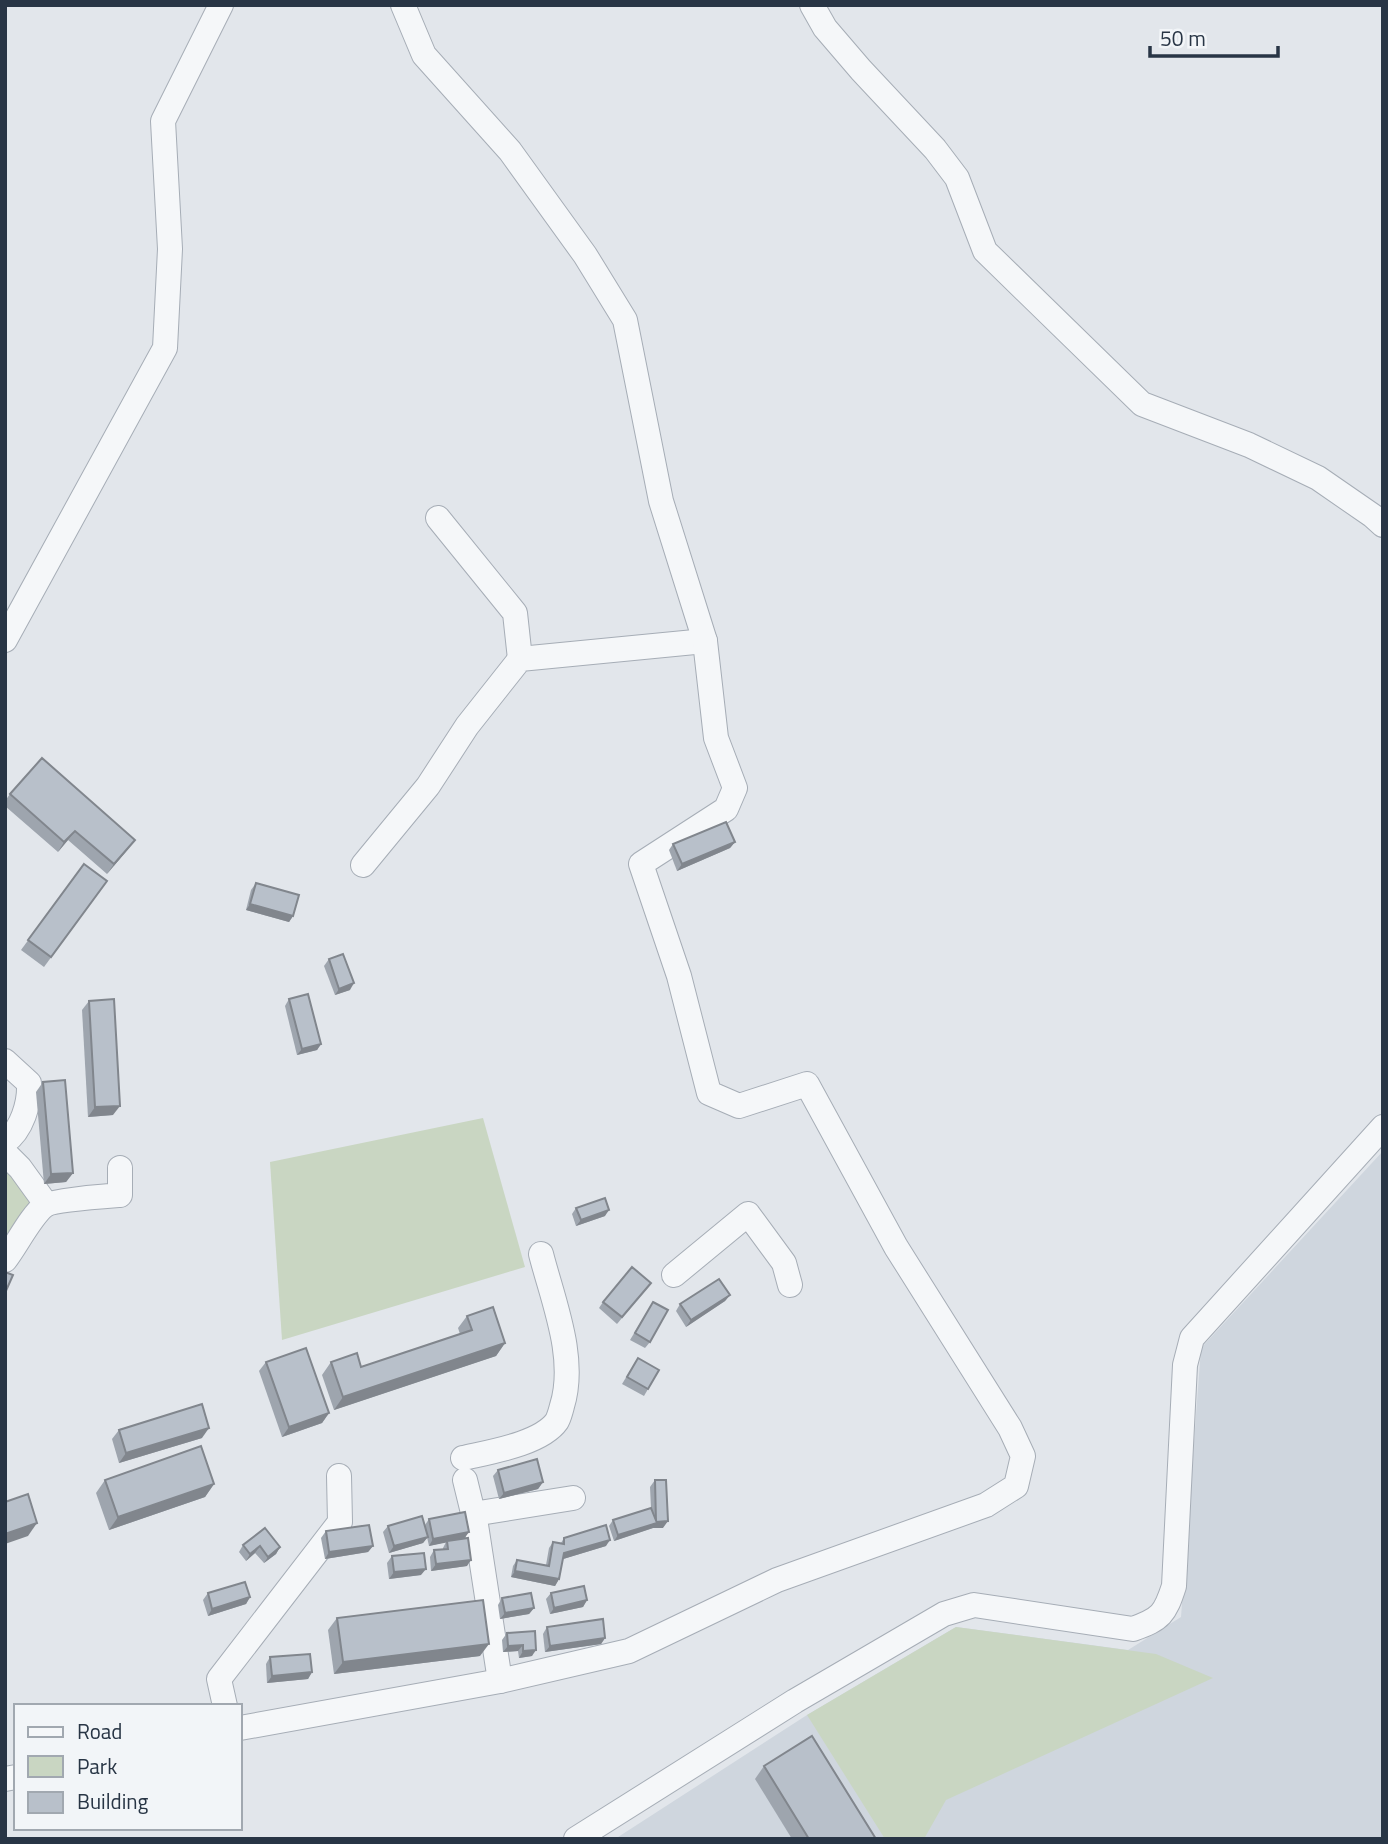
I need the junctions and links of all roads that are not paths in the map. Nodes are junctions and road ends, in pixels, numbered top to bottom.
1 (221, 5) edge
2 (403, 5) edge
3 (811, 5) edge
4 (438, 518) dead end
5 (1383, 525) edge
6 (6, 636) edge
7 (705, 641) junction
8 (520, 659) junction
9 (363, 865) dead end
10 (5, 1061) edge
11 (1383, 1127) edge
12 (5, 1142) edge
13 (5, 1153) edge
14 (120, 1168) dead end
15 (46, 1204) junction
16 (541, 1254) dead end
17 (5, 1260) edge
18 (674, 1275) dead end
19 (790, 1285) dead end
20 (338, 1476) dead end
21 (573, 1498) dead end
22 (473, 1514) junction
23 (500, 1681) junction
24 (225, 1704) edge
25 (242, 1728) edge
26 (576, 1839) edge

1 - 6 street
2 - 7 street
3 - 5 street
4 - 8 street
7 - 8 street
7 - 23 street
8 - 9 street
10 - 12 street
11 - 26 street
13 - 15 street
14 - 15 street
15 - 17 street
16 - 22 street
18 - 19 street
20 - 24 street
21 - 22 street
22 - 23 street
23 - 25 street

